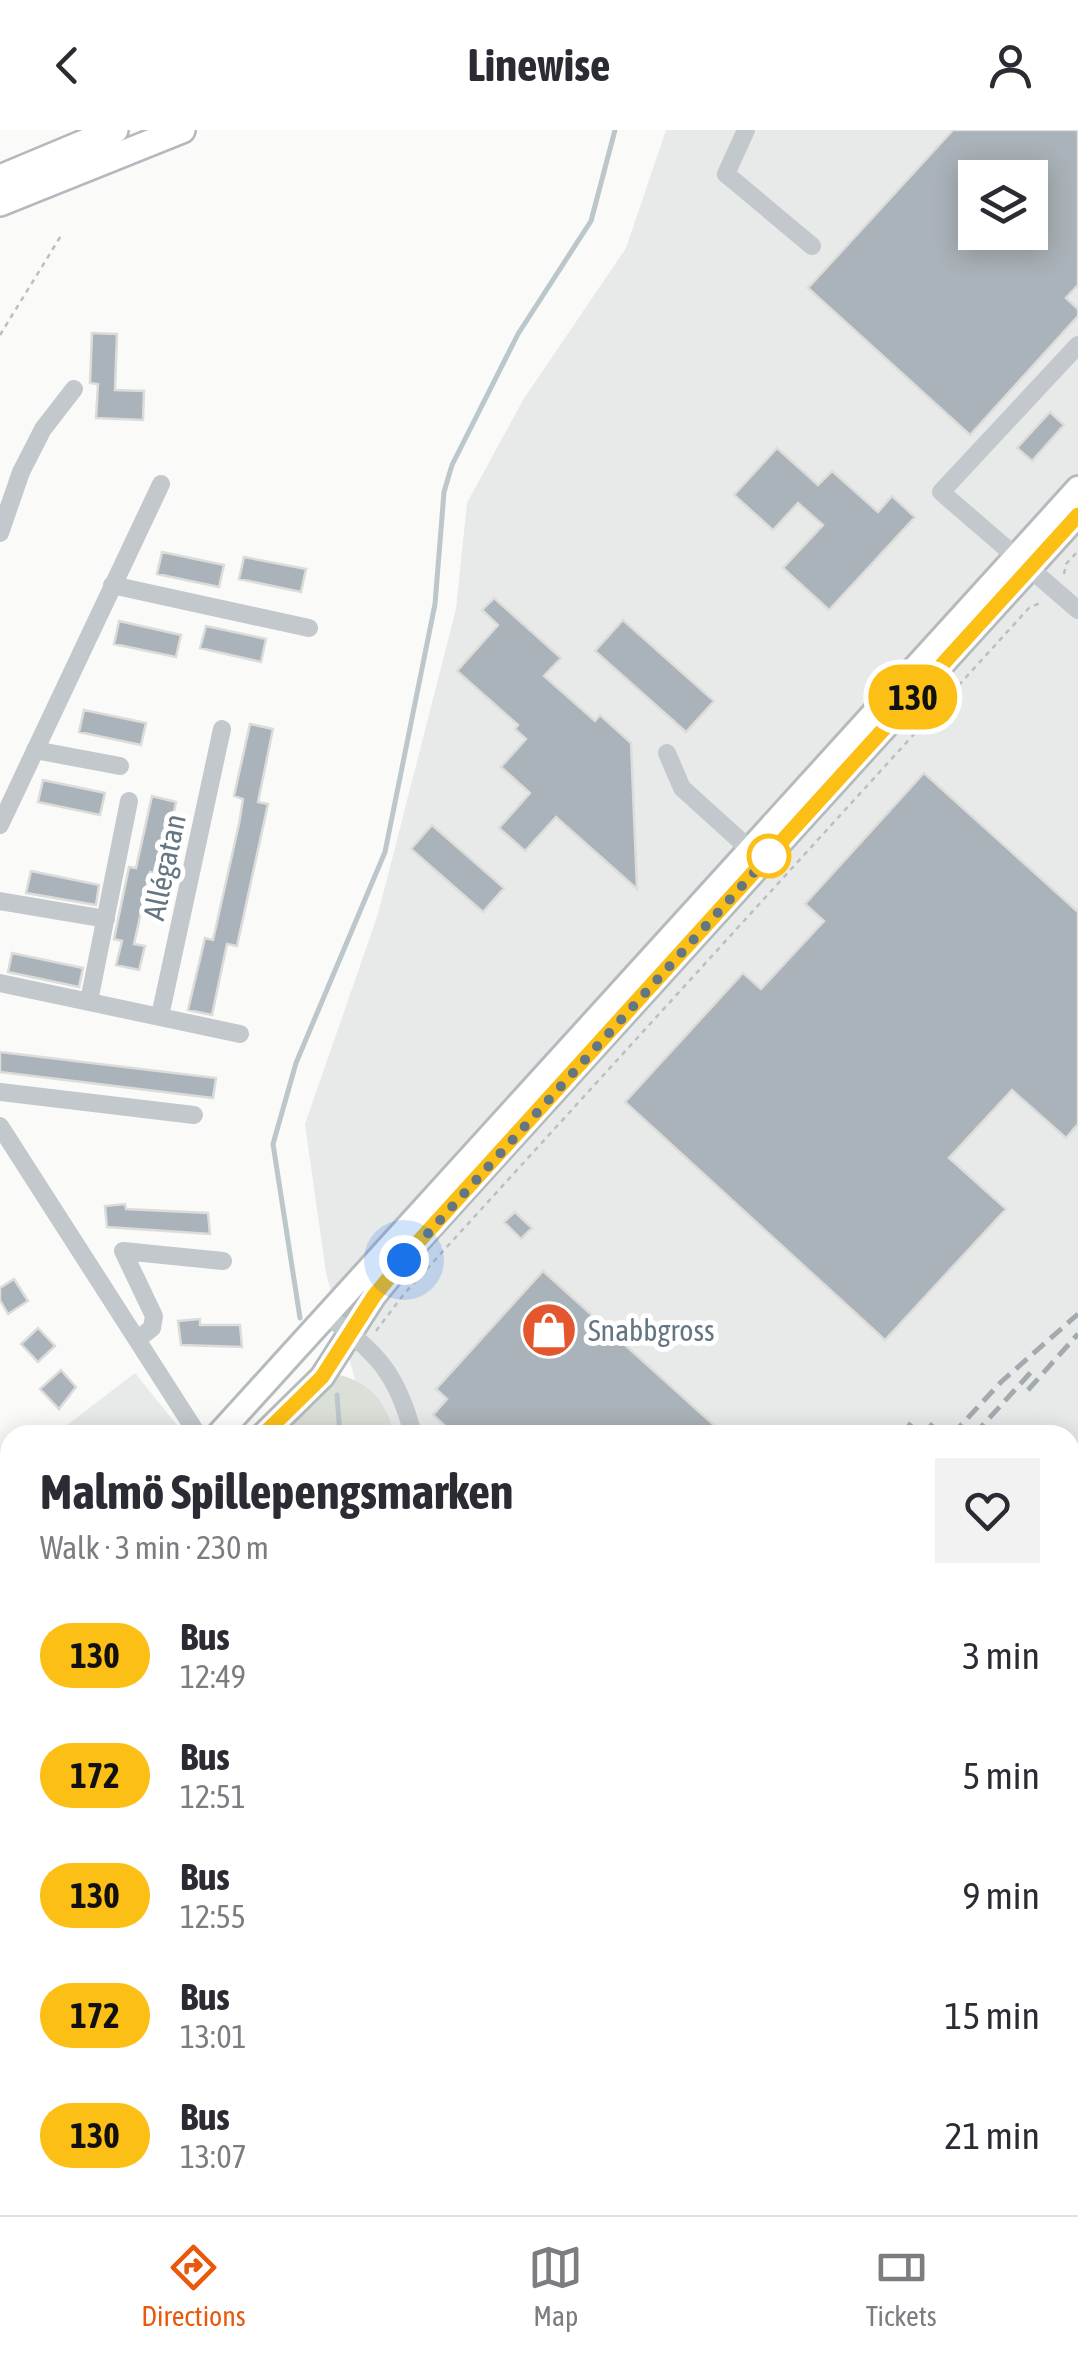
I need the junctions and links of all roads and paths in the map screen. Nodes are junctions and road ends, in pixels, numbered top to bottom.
1 (115, 130) edge
2 (182, 130) edge
3 (746, 130) edge
4 (0, 178) edge
5 (0, 203) edge
6 (62, 234) dead end
7 (812, 246) dead end
8 (0, 335) edge
9 (1078, 344) edge
10 (74, 389) dead end
11 (161, 484) dead end
12 (1078, 488) edge
13 (1078, 515) edge
14 (0, 533) edge
15 (1078, 551) edge
16 (1024, 560) junction
17 (112, 584) junction
18 (1054, 588) junction
19 (1078, 610) edge
20 (309, 628) dead end
21 (222, 729) dead end
22 (35, 750) junction
23 (667, 753) dead end
24 (120, 766) dead end
25 (129, 801) dead end
26 (0, 825) edge
27 (756, 854) junction
28 (0, 901) edge
29 (106, 919) junction
30 (0, 984) edge
31 (89, 1001) junction
32 (160, 1016) junction
33 (240, 1034) dead end
34 (0, 1092) edge
35 (194, 1115) dead end
36 (0, 1126) edge
37 (223, 1261) dead end
38 (326, 1315) junction
39 (358, 1339) junction
40 (138, 1340) junction
41 (192, 1425) edge
42 (227, 1425) edge
43 (273, 1425) edge
44 (410, 1425) edge

1 - 4 highway
2 - 5 highway
3 - 7 street
6 - 8 path
9 - 16 street
10 - 14 street
11 - 17 street
12 - 16 main road
13 - 16 main road
15 - 18 path
16 - 18 street
16 - 27 main road
17 - 20 street
17 - 22 street
18 - 19 street
18 - 39 path
21 - 32 street, Allégatan
22 - 24 street
22 - 26 street
23 - 27 street
25 - 29 street, Allégatan
27 - 38 main road
27 - 39 main road
28 - 29 street, Allégatan
29 - 31 street, Allégatan
30 - 31 street
31 - 32 street
32 - 33 street
34 - 35 street
36 - 40 street
37 - 40 street
38 - 39 street
38 - 42 main road
39 - 43 main road
39 - 44 street
40 - 41 street

